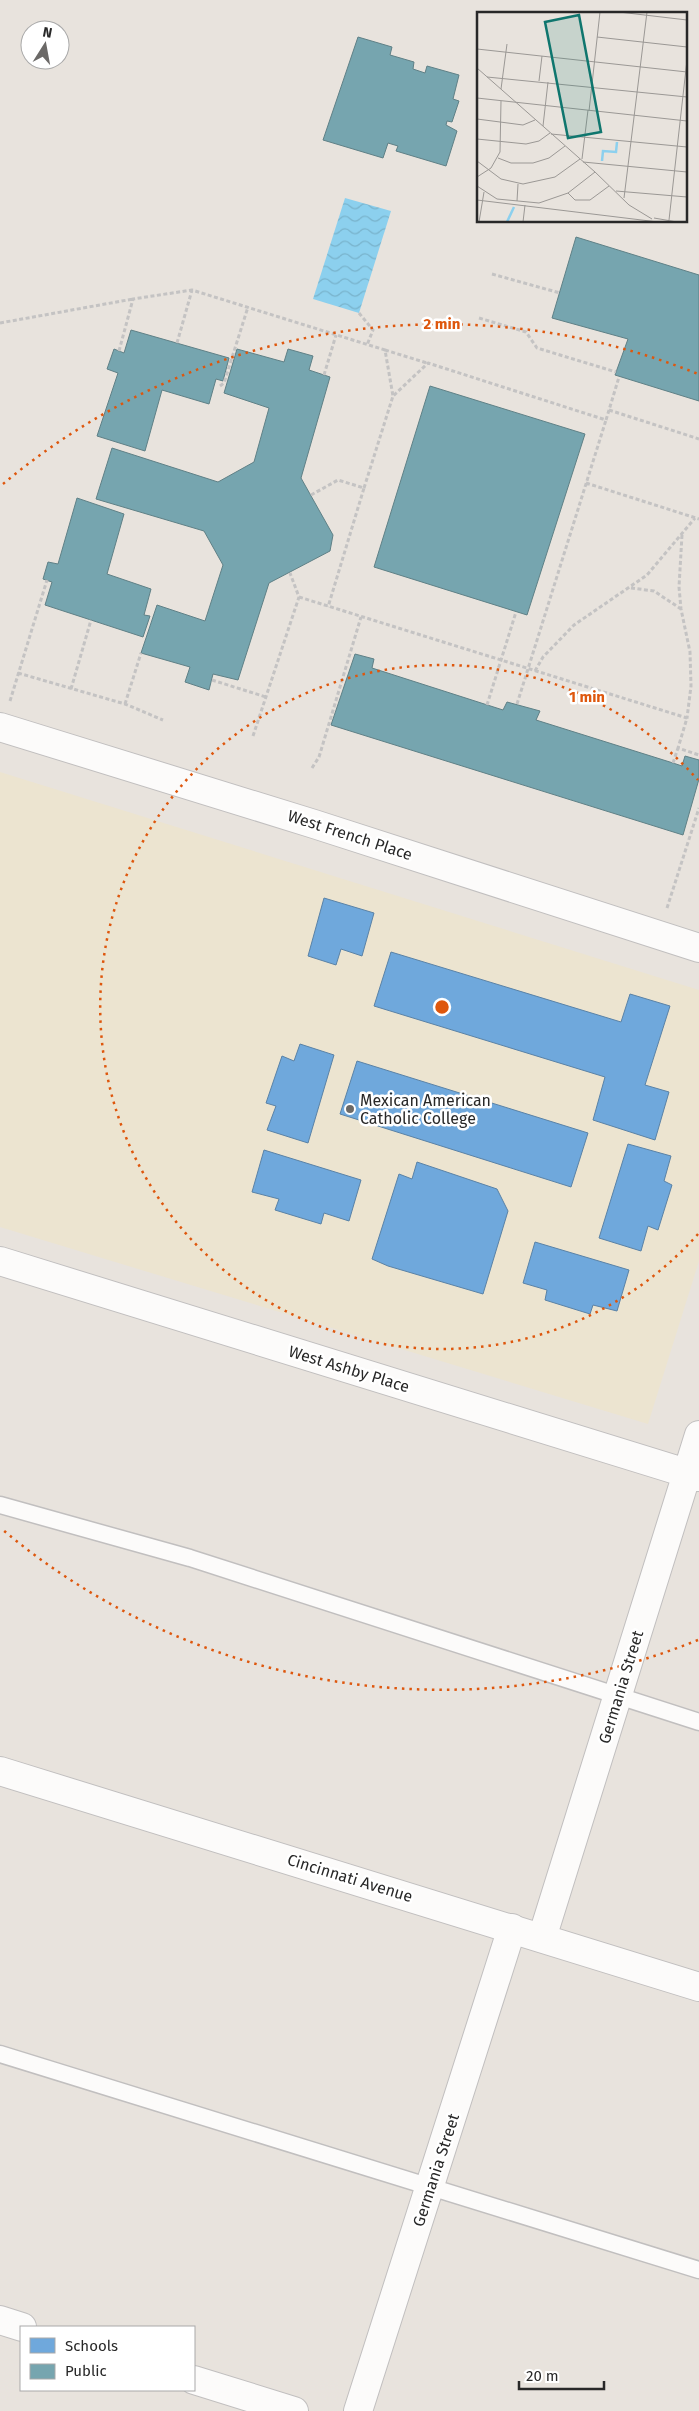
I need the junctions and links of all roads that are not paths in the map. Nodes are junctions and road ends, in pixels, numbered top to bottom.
1 (0, 727) edge
2 (699, 948) edge
3 (0, 1261) edge
4 (699, 1435) edge
5 (693, 1475) edge
6 (0, 1505) edge
7 (618, 1697) junction
8 (699, 1722) edge
9 (0, 1771) edge
10 (512, 1928) junction
11 (542, 1938) junction
12 (699, 1987) edge
13 (0, 2054) edge
14 (430, 2187) junction
15 (699, 2270) edge
16 (0, 2320) edge
17 (20, 2326) edge
18 (195, 2380) edge
19 (294, 2411) edge
20 (358, 2411) edge

1 - 2 street, West French Place
3 - 5 street, West Ashby Place
4 - 5 street, Germania Street
5 - 7 street, Germania Street
6 - 7 lane
7 - 8 lane
7 - 11 street, Germania Street
9 - 10 street, Cincinnati Avenue
10 - 11 street, Cincinnati Avenue
10 - 14 street, Germania Street
11 - 12 street, Cincinnati Avenue
13 - 14 lane
14 - 15 lane
14 - 20 street, Germania Street
16 - 17 street
18 - 19 street

